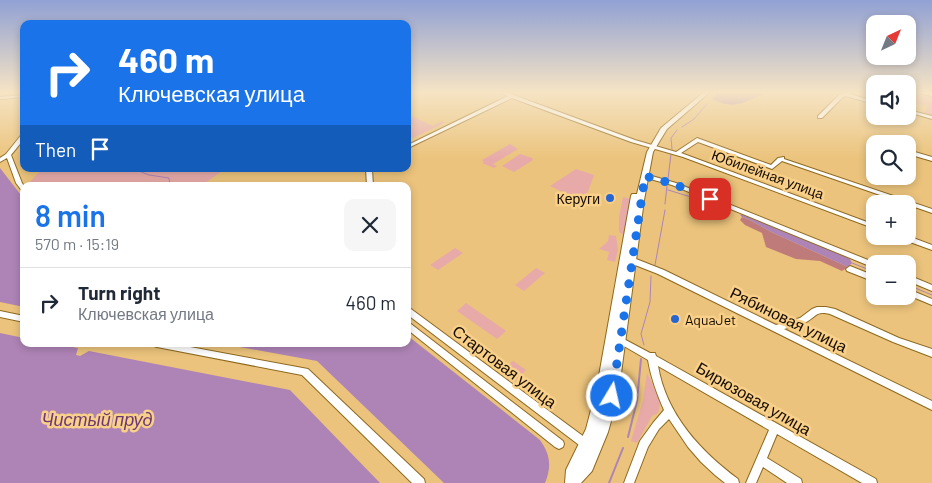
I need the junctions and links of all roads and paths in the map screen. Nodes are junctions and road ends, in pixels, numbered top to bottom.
1 (473, 115) edge
2 (562, 115) edge
3 (674, 115) edge
4 (680, 115) edge
5 (823, 115) edge
6 (820, 117) dead end
7 (20, 140) edge
8 (411, 145) edge
9 (648, 146) junction
10 (677, 154) junction
11 (916, 154) edge
12 (8, 155) junction
13 (932, 159) edge
14 (0, 160) edge
15 (645, 176) junction
16 (20, 184) edge
17 (932, 211) edge
18 (866, 224) edge
19 (916, 242) edge
20 (932, 248) edge
21 (633, 261) junction
22 (866, 261) edge
23 (850, 269) dead end
24 (866, 275) edge
25 (916, 281) edge
26 (932, 288) edge
27 (916, 295) edge
28 (932, 302) edge
29 (411, 313) edge
30 (0, 314) edge
31 (20, 318) edge
32 (411, 328) edge
33 (775, 329) junction
34 (620, 340) junction
35 (173, 347) edge
36 (932, 353) edge
37 (652, 356) junction
38 (932, 406) edge
39 (670, 411) junction
40 (774, 429) junction
41 (559, 444) dead end
42 (590, 447) junction
43 (762, 460) junction
44 (420, 483) edge
45 (572, 483) edge
46 (629, 483) edge
47 (734, 483) edge
48 (751, 483) edge
49 (797, 483) edge
50 (872, 483) edge

1 - 8 street
2 - 9 street, Юбилейная улица
3 - 9 main road
4 - 9 main road
5 - 6 street
7 - 12 street
9 - 10 street, Юбилейная улица
9 - 15 main road
9 - 42 main road
10 - 17 street
10 - 18 street, Юбилейная улица
11 - 13 street
12 - 14 street
12 - 16 street
15 - 21 main road
15 - 22 street
19 - 20 street
21 - 33 street, Рябиновая улица
21 - 34 main road
23 - 24 street
25 - 26 street
27 - 28 street
29 - 42 street, Стартовая улица
30 - 31 street
32 - 41 street
33 - 36 street
33 - 38 street, Рябиновая улица
34 - 37 street, Бирюзовая улица
34 - 42 main road
35 - 44 street
37 - 39 street
37 - 40 street, Бирюзовая улица
39 - 46 street
39 - 47 street
40 - 43 street
40 - 50 street, Бирюзовая улица
42 - 45 main road
43 - 48 street
43 - 49 street

